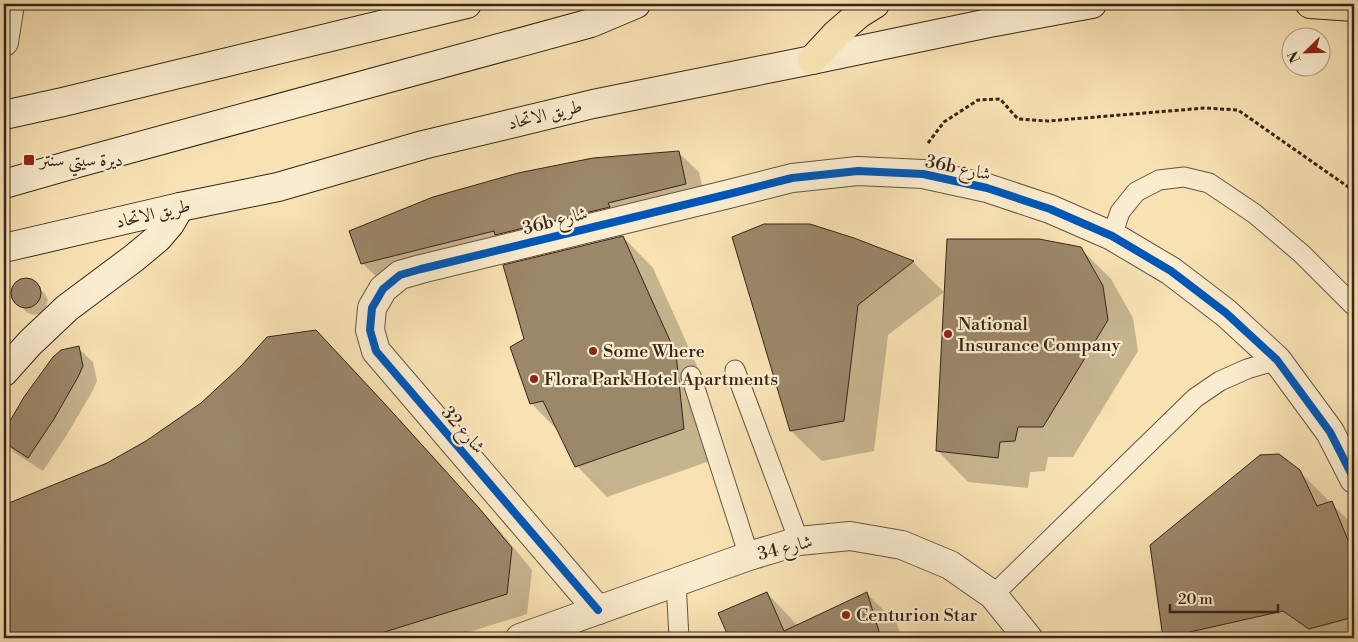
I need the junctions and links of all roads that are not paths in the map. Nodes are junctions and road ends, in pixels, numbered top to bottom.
1 (10, 4) edge
2 (467, 4) edge
3 (636, 4) edge
4 (875, 4) edge
5 (1092, 4) edge
6 (1310, 4) edge
7 (1354, 7) edge
8 (4, 42) edge
9 (812, 60) junction
10 (4, 116) edge
11 (4, 184) edge
12 (180, 207) junction
13 (1112, 236) junction
14 (4, 248) edge
15 (420, 269) joint
16 (1354, 306) edge
17 (1277, 360) junction
18 (735, 370) dead end
19 (4, 372) edge
20 (691, 376) dead end
21 (1354, 479) edge
22 (799, 540) junction
23 (749, 556) junction
24 (676, 582) junction
25 (993, 595) junction
26 (598, 610) junction
27 (520, 638) edge
28 (679, 638) edge
29 (1028, 638) edge

1 - 8 main road
2 - 10 main road
3 - 11 main road
4 - 9 main road
5 - 9 main road, طريق الاتحاد
6 - 7 main road
9 - 12 main road, طريق الاتحاد
12 - 14 main road, طريق الاتحاد
12 - 19 main road
13 - 15 main road, 36b شارع
13 - 16 lane
13 - 17 main road, 36b شارع
15 - 26 main road, شارع 32
17 - 21 main road, 36b شارع
17 - 25 lane
18 - 22 lane
20 - 23 lane
22 - 23 main road, شارع 34
22 - 25 main road, شارع 34
23 - 24 main road, شارع 34
24 - 26 main road, شارع 34
24 - 28 lane
25 - 29 main road, شارع 34
26 - 27 main road, شارع 34

